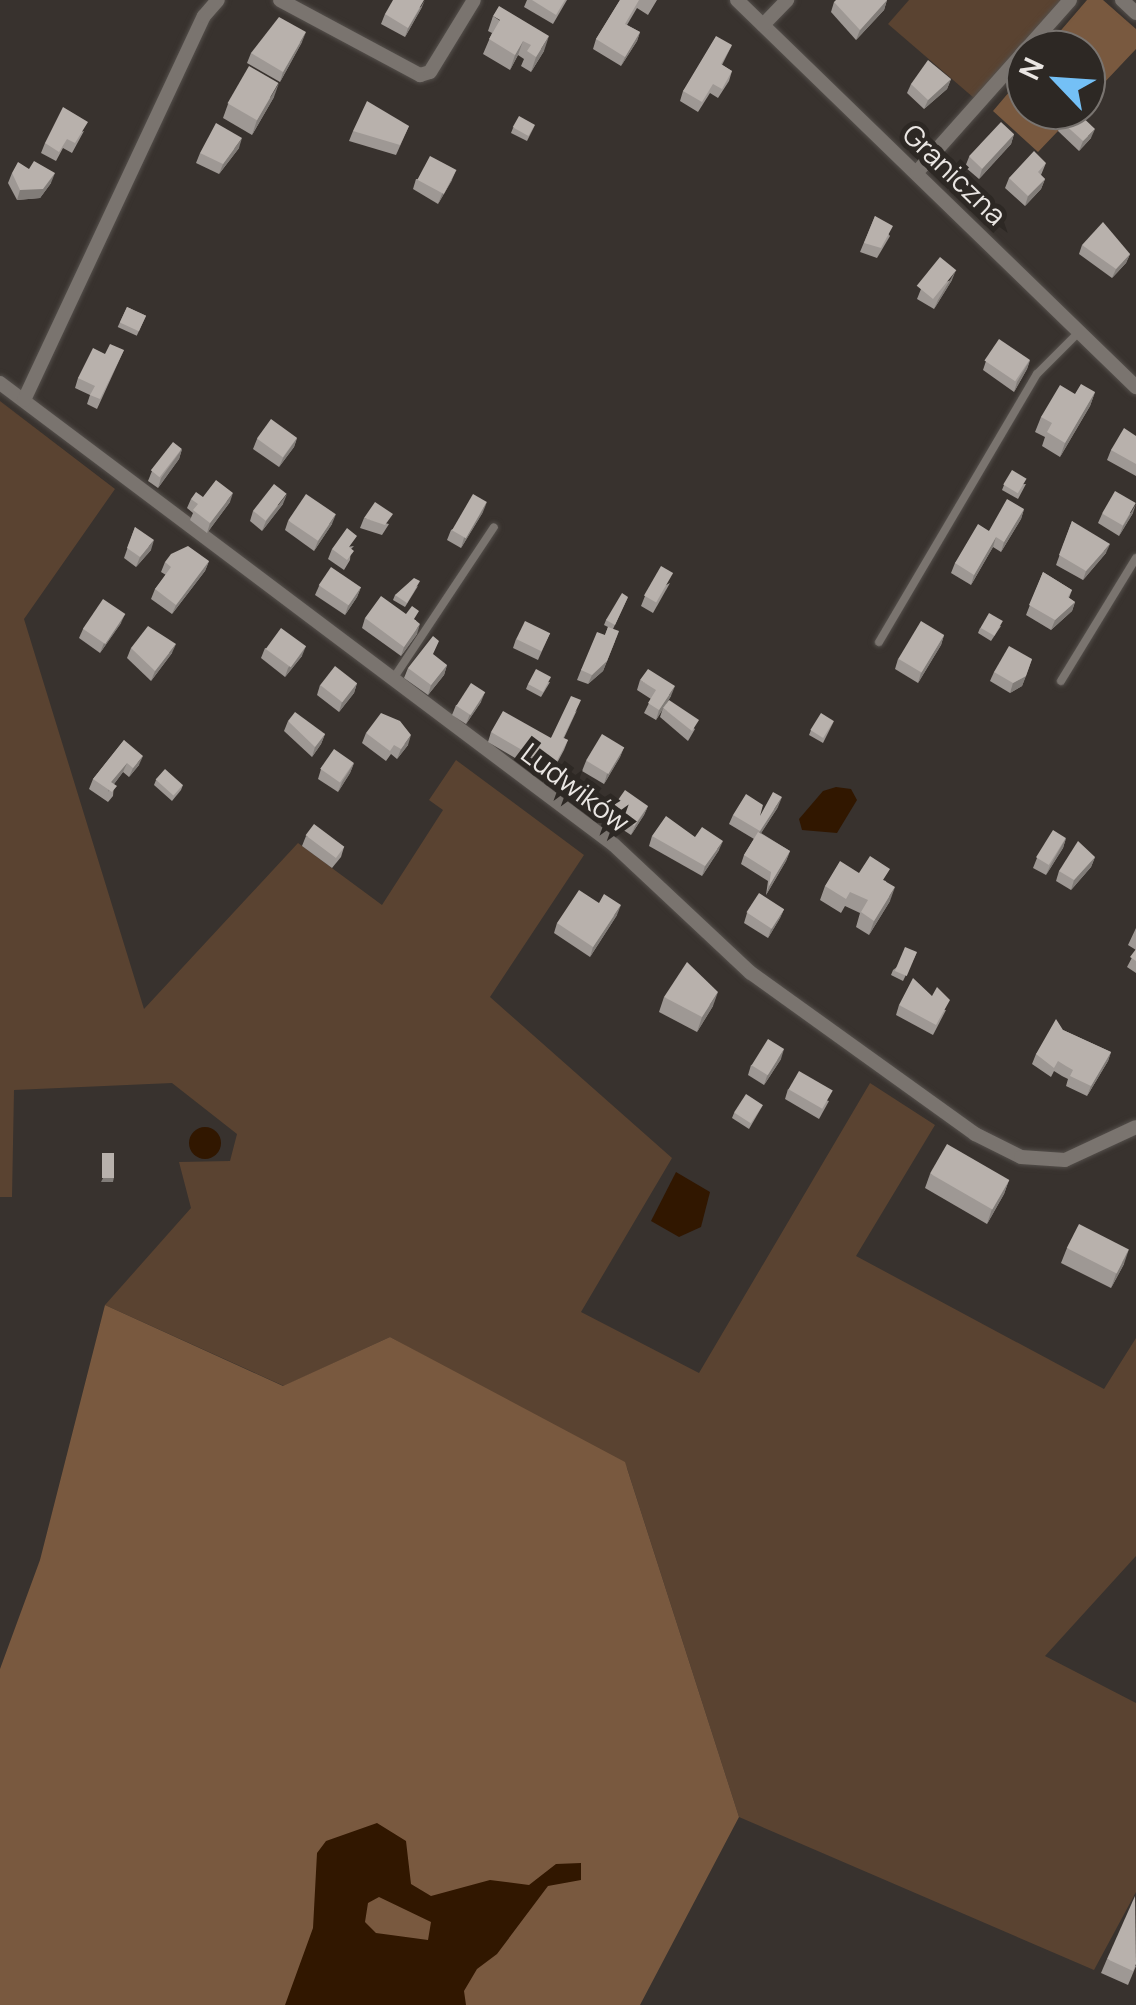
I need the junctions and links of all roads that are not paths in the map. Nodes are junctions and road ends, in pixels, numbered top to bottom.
1 (218, 0) edge
2 (280, 0) edge
3 (474, 0) edge
4 (737, 0) edge
5 (787, 0) edge
6 (1070, 0) edge
7 (1122, 0) edge
8 (1136, 14) edge
9 (763, 25) junction
10 (917, 172) junction
11 (1080, 332) junction
12 (0, 383) edge
13 (1136, 387) edge
14 (24, 400) junction
15 (494, 527) dead end
16 (1136, 558) edge
17 (879, 642) dead end
18 (393, 679) junction
19 (1061, 681) dead end
20 (1136, 1127) edge

1 - 14 street
2 - 3 street
4 - 9 street, Graniczna
5 - 9 street
6 - 10 street
7 - 8 street
9 - 10 street, Graniczna
10 - 11 street, Graniczna
11 - 13 street, Graniczna
11 - 17 lane
12 - 14 street, Ludwików
14 - 18 street, Ludwików
15 - 18 lane
16 - 19 lane
18 - 20 street, Ludwików

